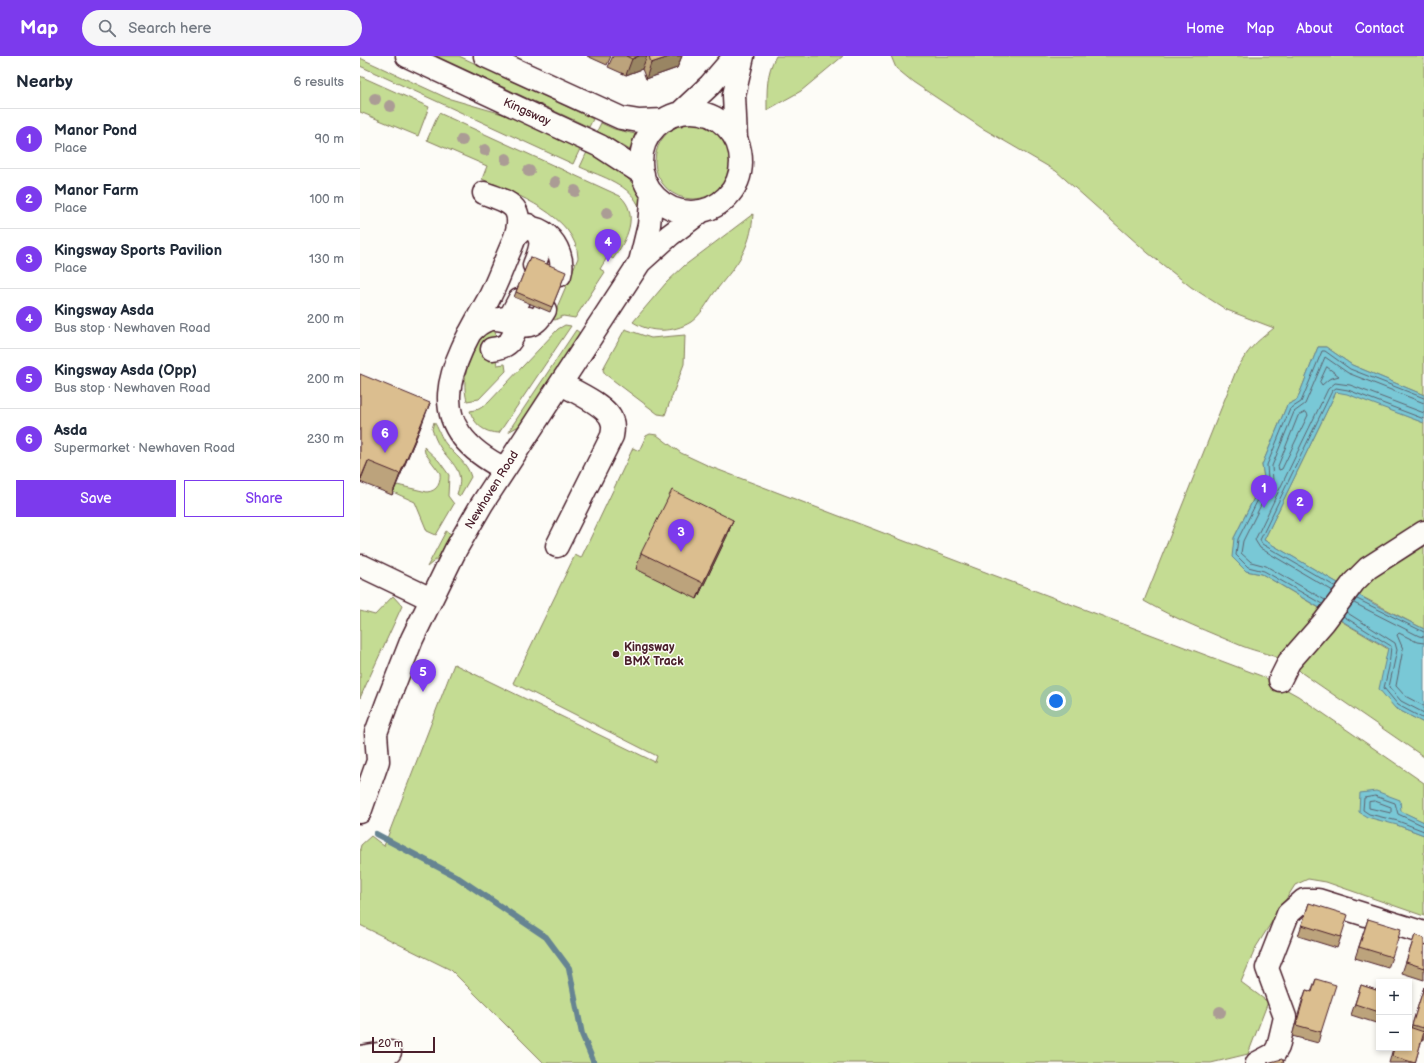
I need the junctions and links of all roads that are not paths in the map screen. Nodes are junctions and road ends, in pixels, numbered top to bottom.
1 (407, 56) edge
2 (484, 56) edge
3 (735, 56) edge
4 (743, 56) edge
5 (672, 117) junction
6 (736, 139) junction
7 (647, 184) junction
8 (484, 193) dead end
9 (702, 211) junction
10 (532, 235) junction
11 (640, 262) junction
12 (547, 270) edge
13 (533, 305) edge
14 (507, 322) junction
15 (469, 334) junction
16 (492, 349) dead end
17 (561, 384) junction
18 (505, 469) junction
19 (1424, 532) edge
20 (557, 546) dead end
21 (362, 566) dead end
22 (431, 599) junction
23 (1280, 680) dead end
24 (376, 733) junction
25 (360, 750) edge
26 (360, 812) edge
27 (1424, 933) edge
28 (390, 1052) dead end
29 (360, 1057) edge
30 (1257, 1063) edge

1 - 7 street, Kingsway
2 - 5 street
3 - 5 street
4 - 6 street
5 - 6 street
5 - 7 street
6 - 9 street
7 - 9 street
7 - 11 street, Newhaven Road
8 - 10 street
9 - 11 street, Newhaven Road
10 - 12 street
10 - 15 street
11 - 17 street, Newhaven Road
13 - 14 street
14 - 15 street
14 - 16 street
15 - 18 street
17 - 18 street, Newhaven Road
17 - 20 street
18 - 22 street, Newhaven Road
19 - 23 street
21 - 22 street
22 - 24 street, Newhaven Road
24 - 25 street, Newhaven Road
24 - 26 street, Newhaven Road
27 - 30 street
28 - 29 street

